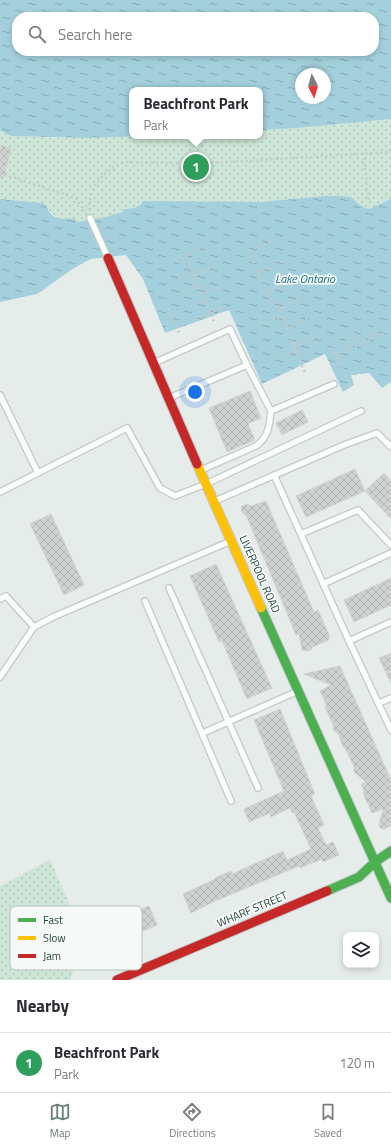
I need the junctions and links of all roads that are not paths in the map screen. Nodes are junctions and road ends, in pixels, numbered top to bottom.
1 (90, 218) road end
2 (108, 258) joint
3 (154, 363) junction
4 (246, 365) junction
5 (334, 384) dead end
6 (0, 395) edge
7 (169, 398) junction
8 (271, 411) junction
9 (361, 411) dead end
10 (391, 447) edge
11 (200, 470) junction
12 (38, 473) junction
13 (274, 475) junction
14 (206, 484) junction
15 (0, 492) edge
16 (214, 501) junction
17 (301, 534) junction
18 (232, 540) junction
19 (391, 545) edge
20 (391, 553) edge
21 (323, 584) junction
22 (169, 588) dead end
23 (0, 599) edge
24 (145, 601) dead end
25 (391, 622) edge
26 (34, 627) junction
27 (349, 641) junction
28 (0, 678) edge
29 (298, 691) junction
30 (391, 698) edge
31 (379, 703) junction
32 (229, 722) junction
33 (391, 730) edge
34 (203, 733) junction
35 (258, 788) dead end
36 (231, 801) dead end
37 (391, 851) edge
38 (375, 862) junction
39 (391, 898) edge
40 (142, 969) edge
41 (140, 970) edge
42 (117, 980) edge

1 - 2 lane
2 - 3 street, LIVERPOOL ROAD
3 - 4 lane
3 - 7 street, LIVERPOOL ROAD
4 - 7 lane
4 - 8 lane
5 - 8 lane
6 - 12 lane
7 - 11 street, LIVERPOOL ROAD
8 - 11 lane
9 - 14 lane
10 - 13 lane
11 - 14 street, LIVERPOOL ROAD
12 - 14 lane
12 - 15 lane
13 - 16 lane
13 - 17 lane
14 - 16 street, LIVERPOOL ROAD
16 - 18 street, LIVERPOOL ROAD
17 - 19 lane
17 - 21 lane
18 - 26 lane
18 - 29 street, LIVERPOOL ROAD
20 - 21 lane
21 - 27 lane
22 - 32 lane
23 - 26 lane
24 - 34 lane
25 - 27 lane
26 - 28 lane
27 - 31 lane
29 - 32 lane
29 - 38 street, LIVERPOOL ROAD
30 - 31 lane
31 - 33 lane
32 - 34 lane
32 - 35 lane
34 - 36 lane
37 - 38 street, WHARF STREET
38 - 39 street, LIVERPOOL ROAD
38 - 40 street, WHARF STREET
41 - 42 street, WHARF STREET

